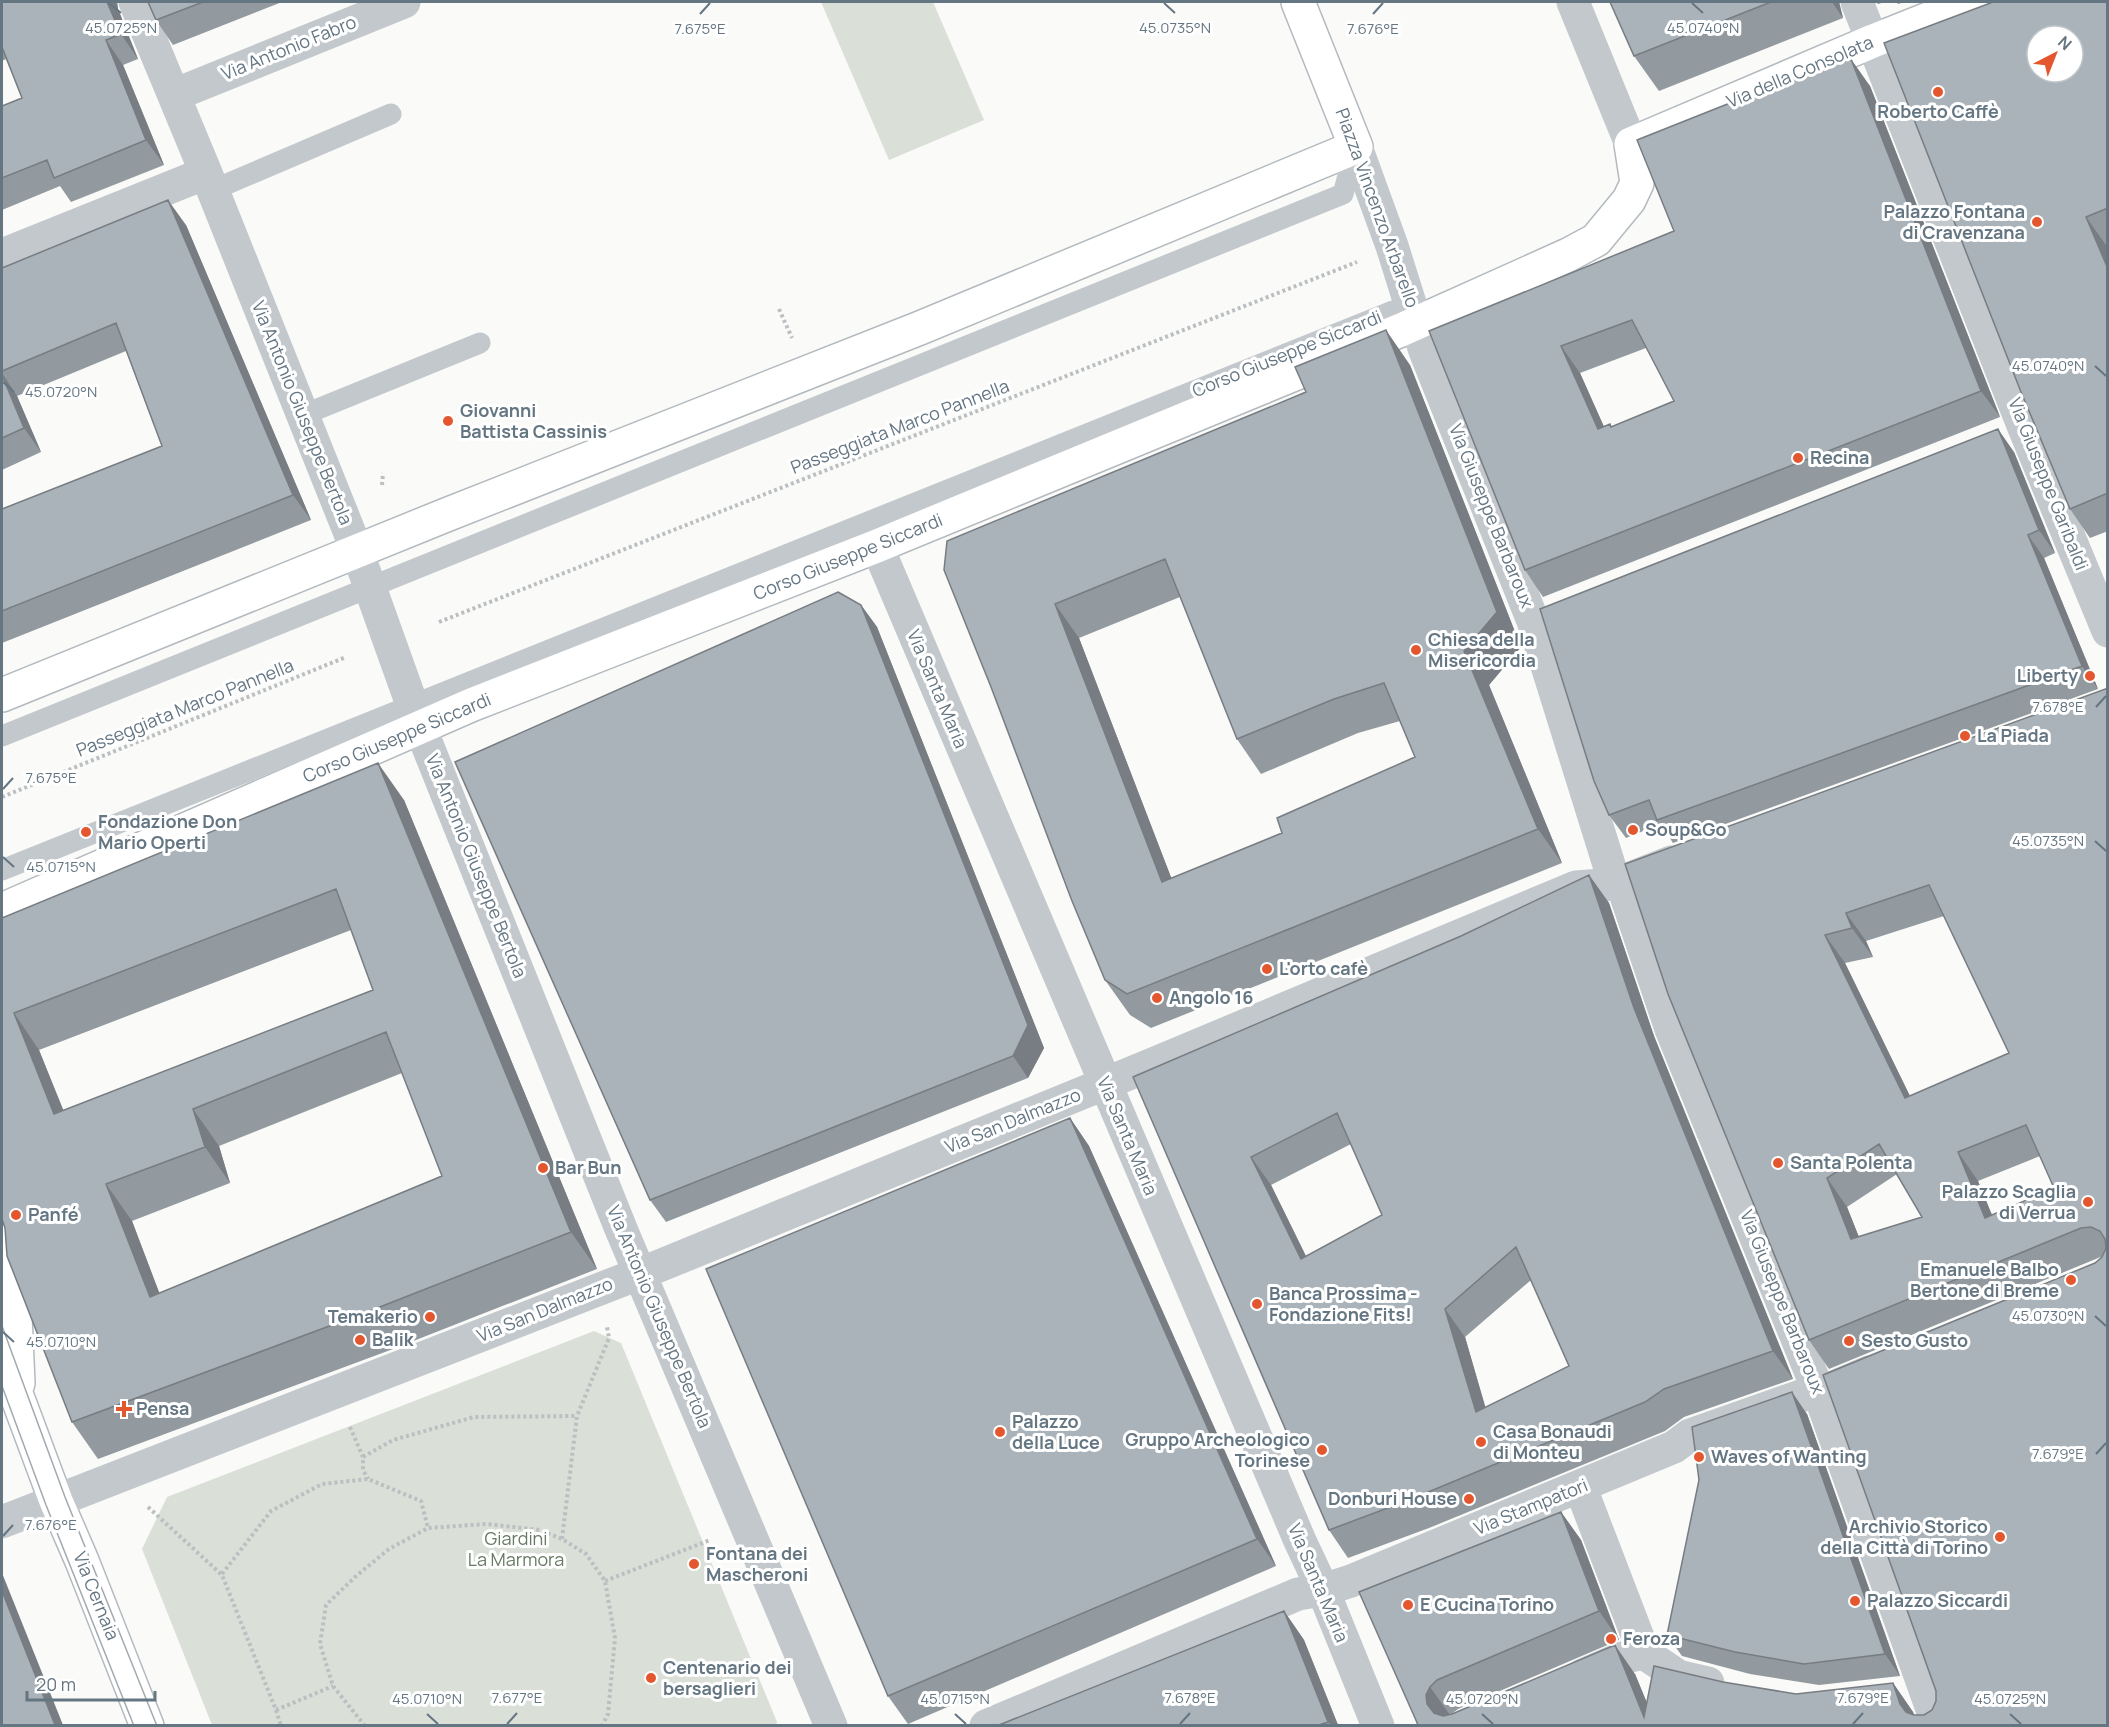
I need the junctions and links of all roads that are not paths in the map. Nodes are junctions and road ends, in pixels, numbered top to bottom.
1 (135, 2) edge
2 (404, 2) edge
3 (1298, 2) edge
4 (1573, 2) edge
5 (1857, 2) edge
6 (1971, 2) edge
7 (1873, 40) junction
8 (174, 95) junction
9 (391, 114) dead end
10 (1631, 144) junction
11 (1356, 147) junction
12 (210, 182) junction
13 (2, 255) edge
14 (1417, 322) junction
15 (480, 343) dead end
16 (303, 416) junction
17 (2025, 428) junction
18 (1992, 441) edge
19 (877, 546) junction
20 (357, 551) junction
21 (370, 587) junction
22 (1563, 609) edge
23 (1533, 621) junction
24 (2108, 631) edge
25 (2, 695) edge
26 (416, 716) junction
27 (2, 736) edge
28 (1694, 854) edge
29 (2, 870) edge
30 (1618, 882) junction
31 (2, 910) edge
32 (1105, 1084) junction
33 (2, 1242) edge
34 (639, 1272) junction
35 (2, 1356) edge
36 (1893, 1362) edge
37 (1818, 1390) junction
38 (18, 1400) junction
39 (1580, 1486) junction
40 (56, 1501) junction
41 (2, 1522) edge
42 (1323, 1590) junction
43 (1644, 1653) junction
44 (1559, 1685) edge
45 (1735, 1689) edge
46 (147, 1725) edge
47 (831, 1725) edge
48 (986, 1725) edge
49 (1378, 1725) edge
50 (1938, 1725) edge

1 - 8 street, Via Antonio Giuseppe Bertola
2 - 8 street, Via Antonio Fabro
3 - 11 street, Piazza Vincenzo Arbarello
4 - 10 street, Piazza Vincenzo Arbarello
5 - 7 street, Via Giuseppe Garibaldi
6 - 7 street, Via della Consolata
7 - 10 street, Via della Consolata
7 - 17 street, Via Giuseppe Garibaldi
8 - 12 street, Via Antonio Giuseppe Bertola
9 - 12 lane
10 - 14 street, Piazza Vincenzo Arbarello
11 - 14 street, Piazza Vincenzo Arbarello
11 - 20 street
11 - 21 lane
12 - 13 street
12 - 16 street, Via Antonio Giuseppe Bertola
14 - 19 street, Corso Giuseppe Siccardi
14 - 23 street, Via Giuseppe Barbaroux
14 - 26 lane, Corso Giuseppe Siccardi
15 - 16 lane
16 - 20 street, Via Antonio Giuseppe Bertola
17 - 18 street
17 - 24 street, Via Giuseppe Garibaldi
19 - 26 street, Corso Giuseppe Siccardi
19 - 32 street, Via Santa Maria
20 - 21 street, Via Antonio Giuseppe Bertola
20 - 25 street
21 - 26 street, Via Antonio Giuseppe Bertola
21 - 27 lane
22 - 23 street
23 - 30 street, Via Giuseppe Barbaroux
26 - 29 lane, Corso Giuseppe Siccardi
26 - 31 street, Corso Giuseppe Siccardi
26 - 34 street, Via Antonio Giuseppe Bertola
28 - 30 street, Via San Dalmazzo
30 - 32 street, Via San Dalmazzo
30 - 37 street, Via Giuseppe Barbaroux
32 - 34 street, Via San Dalmazzo
32 - 42 street, Via Santa Maria
33 - 38 street, Via Cernaia
34 - 40 street, Via San Dalmazzo
34 - 47 street, Via Antonio Giuseppe Bertola
35 - 38 street, Via Cernaia
36 - 37 street, Via Stampatori
37 - 39 street, Via Stampatori
37 - 50 street, Via Giuseppe Barbaroux
38 - 40 street, Via Cernaia
39 - 42 street, Via Stampatori
39 - 43 street
40 - 41 street, Via San Dalmazzo
40 - 46 street, Via Cernaia
42 - 48 street, Via Stampatori
42 - 49 street, Via Santa Maria
43 - 44 street
43 - 45 street

